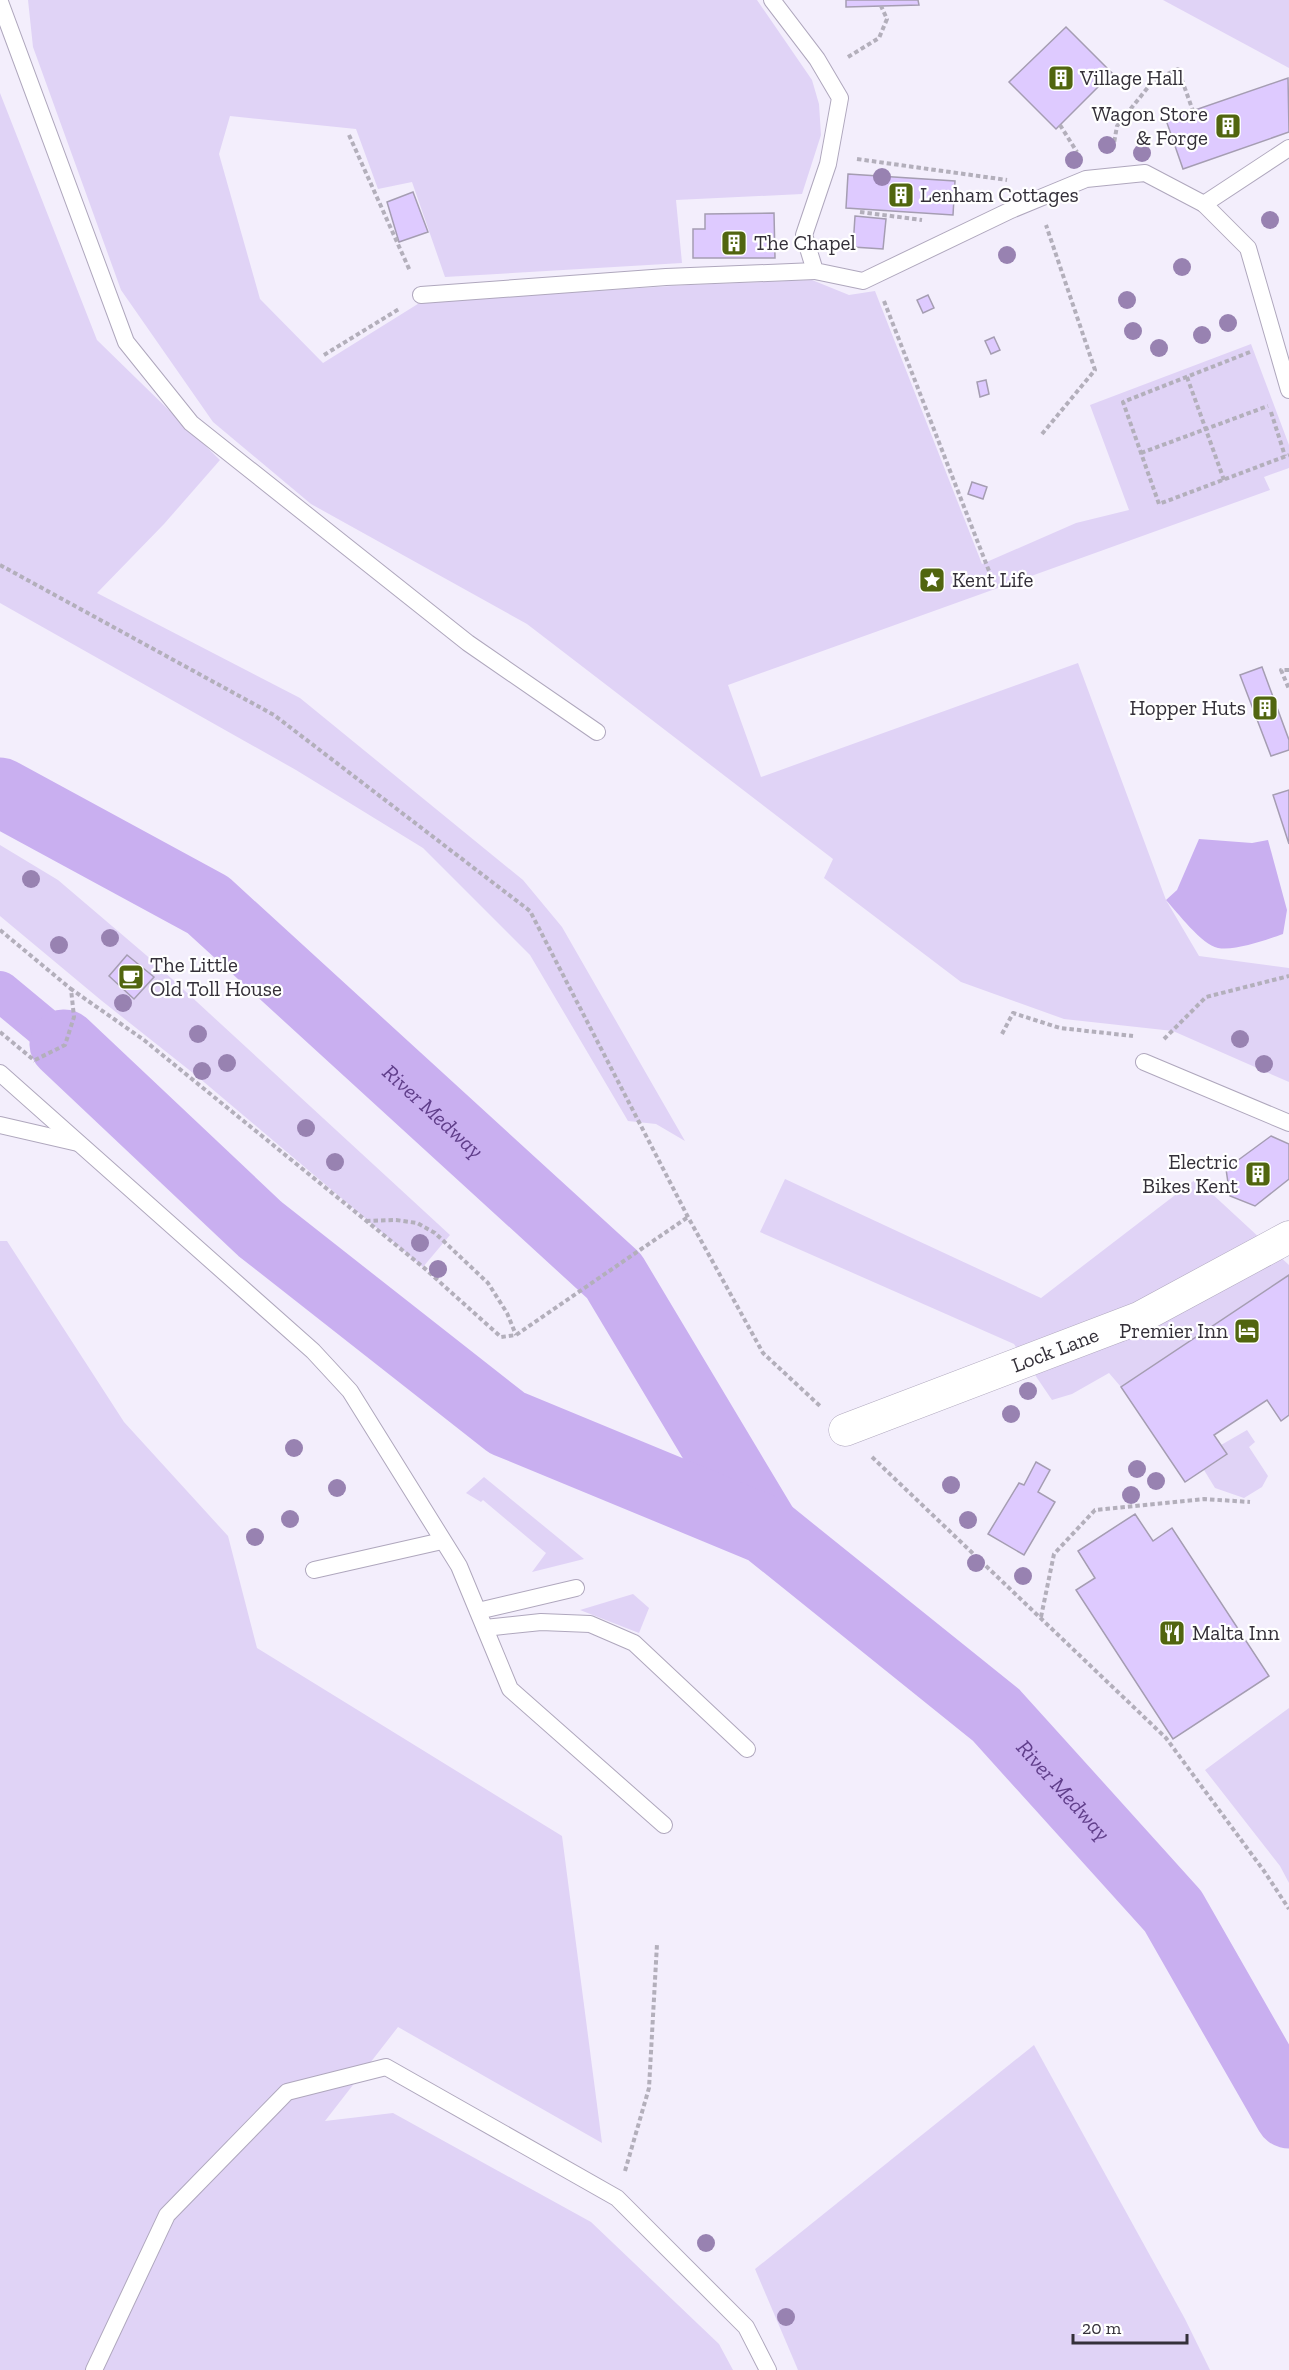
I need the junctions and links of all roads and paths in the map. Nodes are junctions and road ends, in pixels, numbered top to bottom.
1 (772, 0) edge
2 (0, 2) edge
3 (881, 6) dead end
4 (825, 72) junction
5 (1193, 111) dead end
6 (349, 135) dead end
7 (1289, 148) edge
8 (830, 155) junction
9 (1107, 176) junction
10 (1044, 196) junction
11 (1204, 204) junction
12 (860, 212) dead end
13 (951, 238) junction
14 (815, 270) junction
15 (874, 275) junction
16 (421, 295) junction
17 (1275, 342) junction
18 (324, 355) dead end
19 (1187, 377) junction
20 (1289, 390) edge
21 (1269, 405) dead end
22 (1206, 429) junction
23 (1042, 434) dead end
24 (1141, 453) junction
25 (1289, 455) edge
26 (1224, 480) junction
27 (0, 565) edge
28 (989, 571) dead end
29 (1289, 670) edge
30 (1289, 689) edge
31 (597, 732) dead end
32 (0, 930) edge
33 (1289, 976) edge
34 (71, 989) junction
35 (0, 1032) edge
36 (1002, 1034) dead end
37 (1142, 1037) dead end
38 (1154, 1038) dead end
39 (1144, 1062) dead end
40 (0, 1073) edge
41 (1289, 1123) edge
42 (0, 1125) edge
43 (80, 1143) junction
44 (688, 1217) junction
45 (366, 1221) junction
46 (1289, 1236) edge
47 (516, 1335) junction
48 (845, 1430) junction
49 (1250, 1502) dead end
50 (442, 1541) junction
51 (314, 1570) dead end
52 (576, 1588) dead end
53 (478, 1611) junction
54 (1041, 1617) junction
55 (485, 1628) junction
56 (747, 1749) dead end
57 (664, 1825) dead end
58 (1289, 1909) edge
59 (657, 1944) dead end
60 (617, 2198) junction
61 (94, 2370) edge
62 (768, 2370) edge

1 - 4 lane
2 - 31 lane
3 - 4 path
4 - 8 lane
5 - 9 path
6 - 16 path
7 - 11 lane
8 - 10 path
8 - 14 lane
9 - 10 lane
9 - 11 lane
10 - 13 lane
10 - 23 path
11 - 17 lane
12 - 13 path
13 - 15 lane
14 - 15 lane
14 - 16 lane
15 - 28 path
16 - 18 path
17 - 19 path
17 - 20 lane
19 - 22 path
19 - 24 path
21 - 22 path
22 - 24 path
22 - 26 path
24 - 26 path
25 - 26 path
27 - 44 path
29 - 30 path
32 - 34 path
33 - 38 path
34 - 35 path
34 - 45 path
36 - 37 path
39 - 41 lane
40 - 43 lane
42 - 43 lane
43 - 50 lane
44 - 47 path
44 - 48 path
45 - 47 path
45 - 47 path
46 - 48 street, Lock Lane
48 - 54 path
49 - 54 path
50 - 51 lane
50 - 53 lane
52 - 53 lane
53 - 55 lane
54 - 58 path
55 - 56 lane
55 - 57 lane
59 - 60 path
60 - 61 lane
60 - 62 lane

